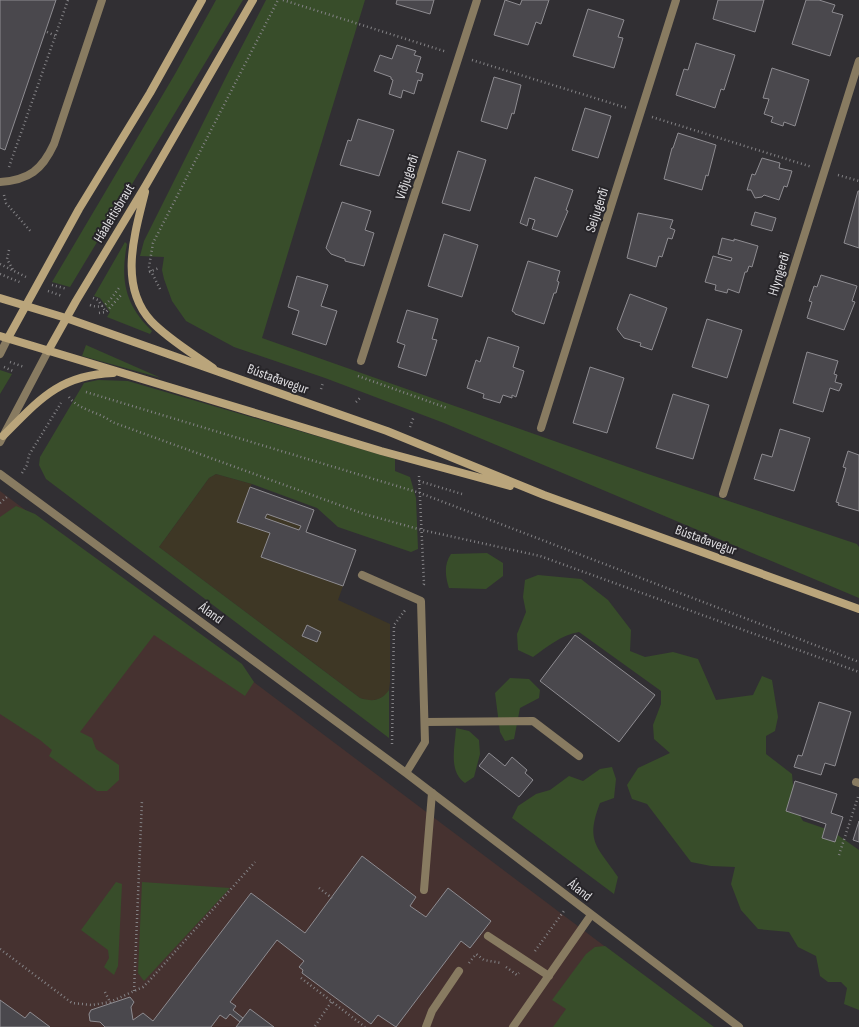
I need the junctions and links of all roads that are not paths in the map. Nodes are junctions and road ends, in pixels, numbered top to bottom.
1 (102, 0) edge
2 (202, 0) edge
3 (253, 0) edge
4 (477, 0) edge
5 (676, 0) edge
6 (859, 61) edge
7 (0, 182) edge
8 (146, 185) junction
9 (0, 298) edge
10 (26, 305) junction
11 (66, 318) junction
12 (4, 337) edge
13 (48, 351) junction
14 (0, 354) edge
15 (361, 361) road end
16 (120, 373) junction
17 (220, 373) junction
18 (541, 428) dead end
19 (2, 439) edge
20 (0, 474) edge
21 (723, 494) dead end
22 (544, 495) junction
23 (362, 575) dead end
24 (859, 609) edge
25 (424, 722) junction
26 (579, 756) dead end
27 (406, 773) junction
28 (432, 793) junction
29 (424, 890) dead end
30 (591, 915) junction
31 (488, 936) dead end
32 (459, 971) dead end
33 (549, 976) junction
34 (426, 1027) edge
35 (513, 1027) edge
36 (739, 1027) edge

1 - 7 street
2 - 10 main road
3 - 8 main road, Háaleitisbraut
4 - 15 street, Viðjugerði
5 - 18 street, Seljugerði
6 - 21 street, Hlyngerði
8 - 11 main road, Háaleitisbraut
8 - 17 main road
9 - 10 main road, Bústaðavegur
10 - 11 main road, Bústaðavegur
10 - 12 main road
11 - 13 main road, Háaleitisbraut
11 - 17 main road, Bústaðavegur
12 - 13 main road, Bústaðavegur
12 - 14 street
13 - 16 main road, Bústaðavegur
13 - 19 street, Háaleitisbraut
16 - 19 main road
16 - 22 main road, Bústaðavegur
17 - 22 main road, Bústaðavegur
20 - 27 street, Áland
22 - 24 main road, Bústaðavegur
23 - 25 street
25 - 26 street
25 - 27 street
27 - 28 street, Áland
28 - 29 street
28 - 30 street, Áland
30 - 33 street
30 - 36 street, Áland
31 - 33 street
32 - 34 street
33 - 35 street

